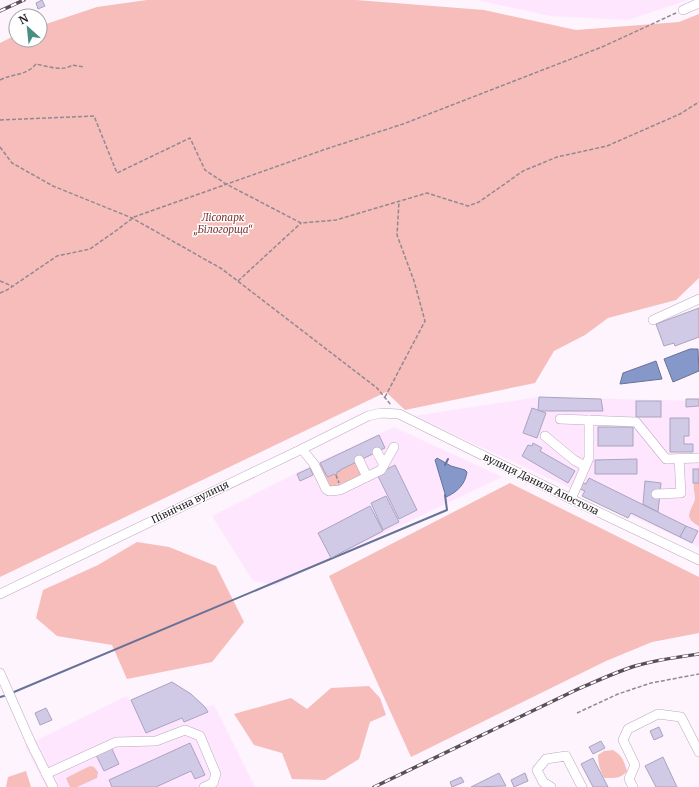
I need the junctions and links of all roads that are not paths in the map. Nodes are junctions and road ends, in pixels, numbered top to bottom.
1 (699, 3) edge
2 (683, 10) road end
3 (699, 299) edge
4 (652, 320) dead end
5 (381, 413) joint
6 (560, 419) dead end
7 (589, 420) junction
8 (545, 436) dead end
9 (394, 447) dead end
10 (302, 449) junction
11 (377, 452) dead end
12 (699, 458) edge
13 (679, 459) junction
14 (359, 460) dead end
15 (384, 465) junction
16 (585, 466) junction
17 (366, 477) junction
18 (656, 494) dead end
19 (571, 499) junction
20 (699, 560) edge
21 (0, 594) edge
22 (0, 673) edge
23 (699, 752) edge
24 (46, 774) junction
25 (53, 787) edge
26 (204, 787) edge
27 (550, 787) edge
28 (582, 787) edge
29 (633, 787) edge

1 - 2 street
3 - 4 street
5 - 10 street, Північна вулиця
5 - 19 street, вулиця Данила Апостола
6 - 7 street
7 - 13 street
7 - 16 street
8 - 16 street
9 - 15 street
10 - 17 street
10 - 21 street, Північна вулиця
11 - 15 street
12 - 13 street
13 - 18 street
14 - 17 street
15 - 17 street
16 - 19 street
19 - 20 street, вулиця Данила Апостола
22 - 24 street
23 - 29 street
24 - 25 street
24 - 26 street
27 - 28 street

